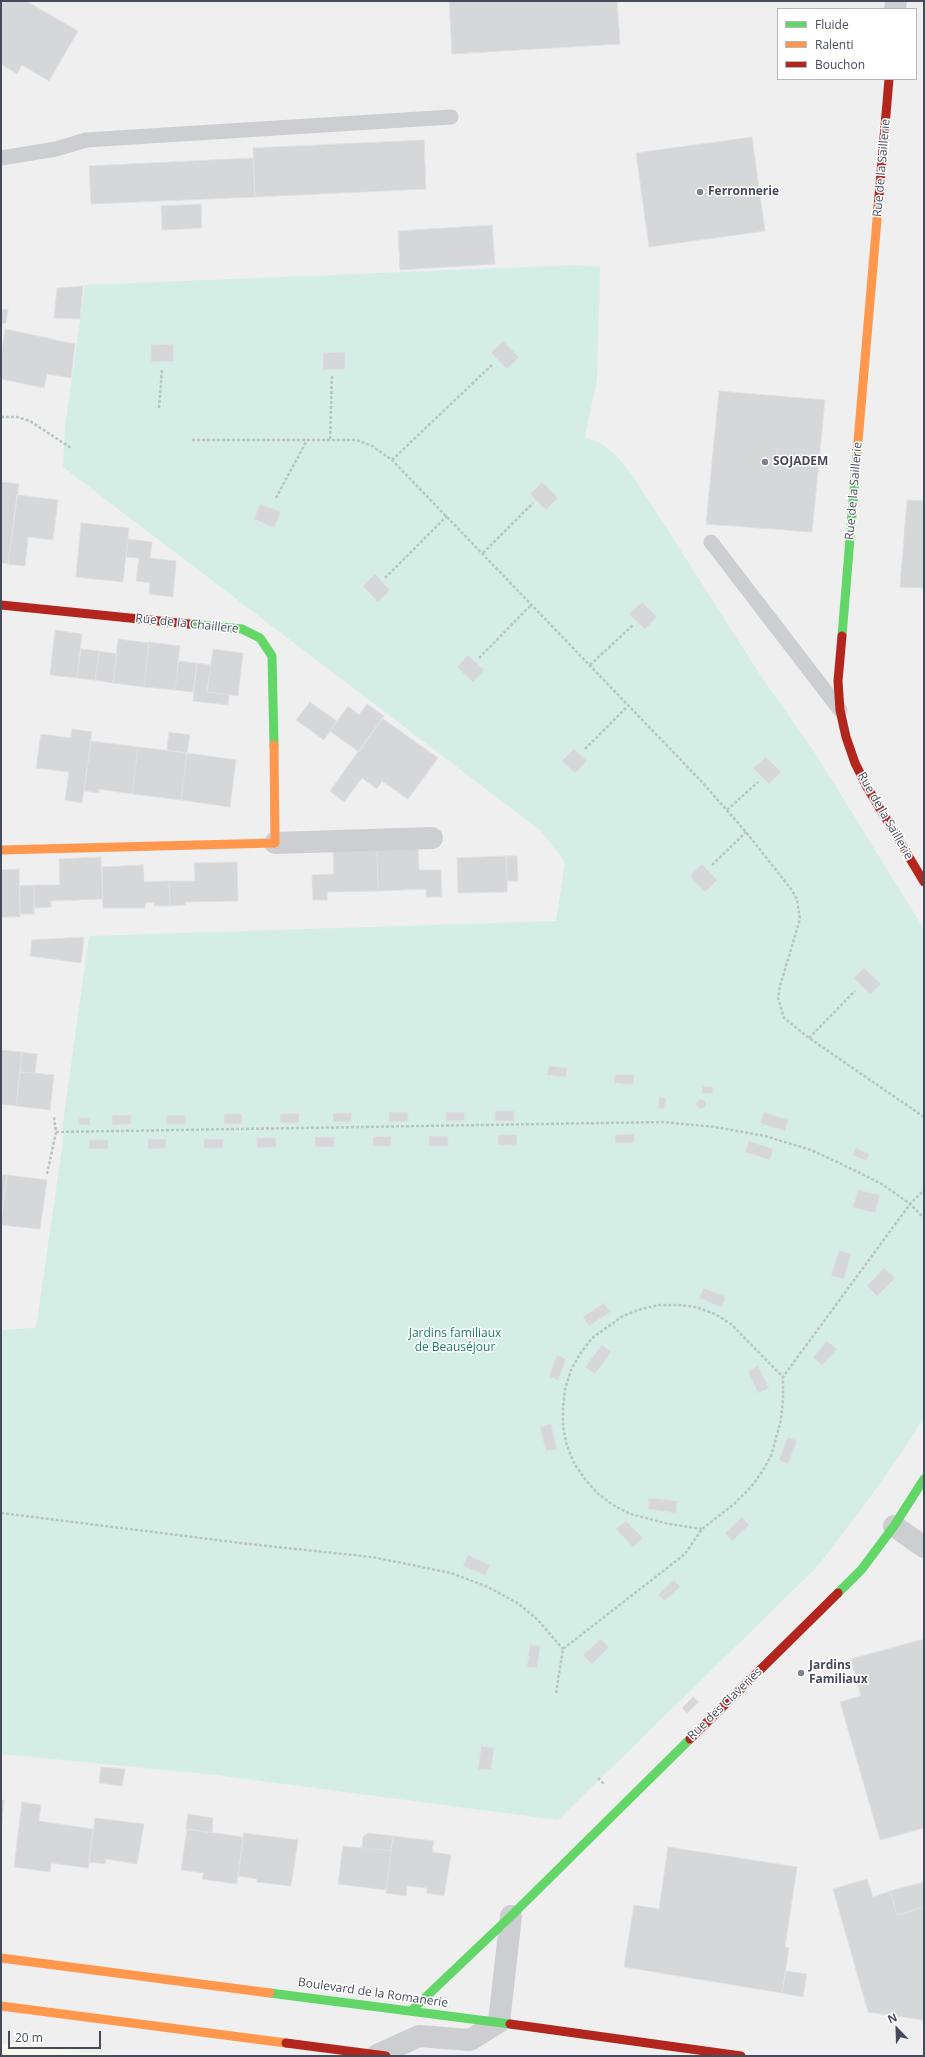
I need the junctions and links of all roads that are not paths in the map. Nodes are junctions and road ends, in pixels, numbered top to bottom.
1 (889, 80) edge
2 (450, 117) dead end
3 (1, 158) edge
4 (711, 542) dead end
5 (1, 605) edge
6 (840, 710) junction
7 (432, 838) dead end
8 (275, 843) junction
9 (1, 850) edge
10 (924, 882) edge
11 (924, 1479) edge
12 (894, 1526) junction
13 (924, 1547) edge
14 (511, 1916) junction
15 (1, 1958) edge
16 (1, 2006) edge
17 (411, 2010) junction
18 (499, 2022) junction
19 (320, 2051) edge
20 (381, 2055) edge
21 (741, 2056) edge

1 - 6 street, Rue de la Saillerie
2 - 3 lane
4 - 6 lane
5 - 8 street, Rue de la Chaillere
6 - 10 street, Rue de la Saillerie
7 - 8 street
8 - 9 street
11 - 12 street, Rue des Claveries
12 - 13 street
12 - 14 street, Rue des Claveries
14 - 17 street, Rue des Claveries
14 - 18 street
15 - 17 street, Boulevard de la Romanerie
16 - 19 street
17 - 18 street, Boulevard de la Romanerie
18 - 20 street
18 - 21 street, Boulevard de la Romanerie
19 - 20 street

